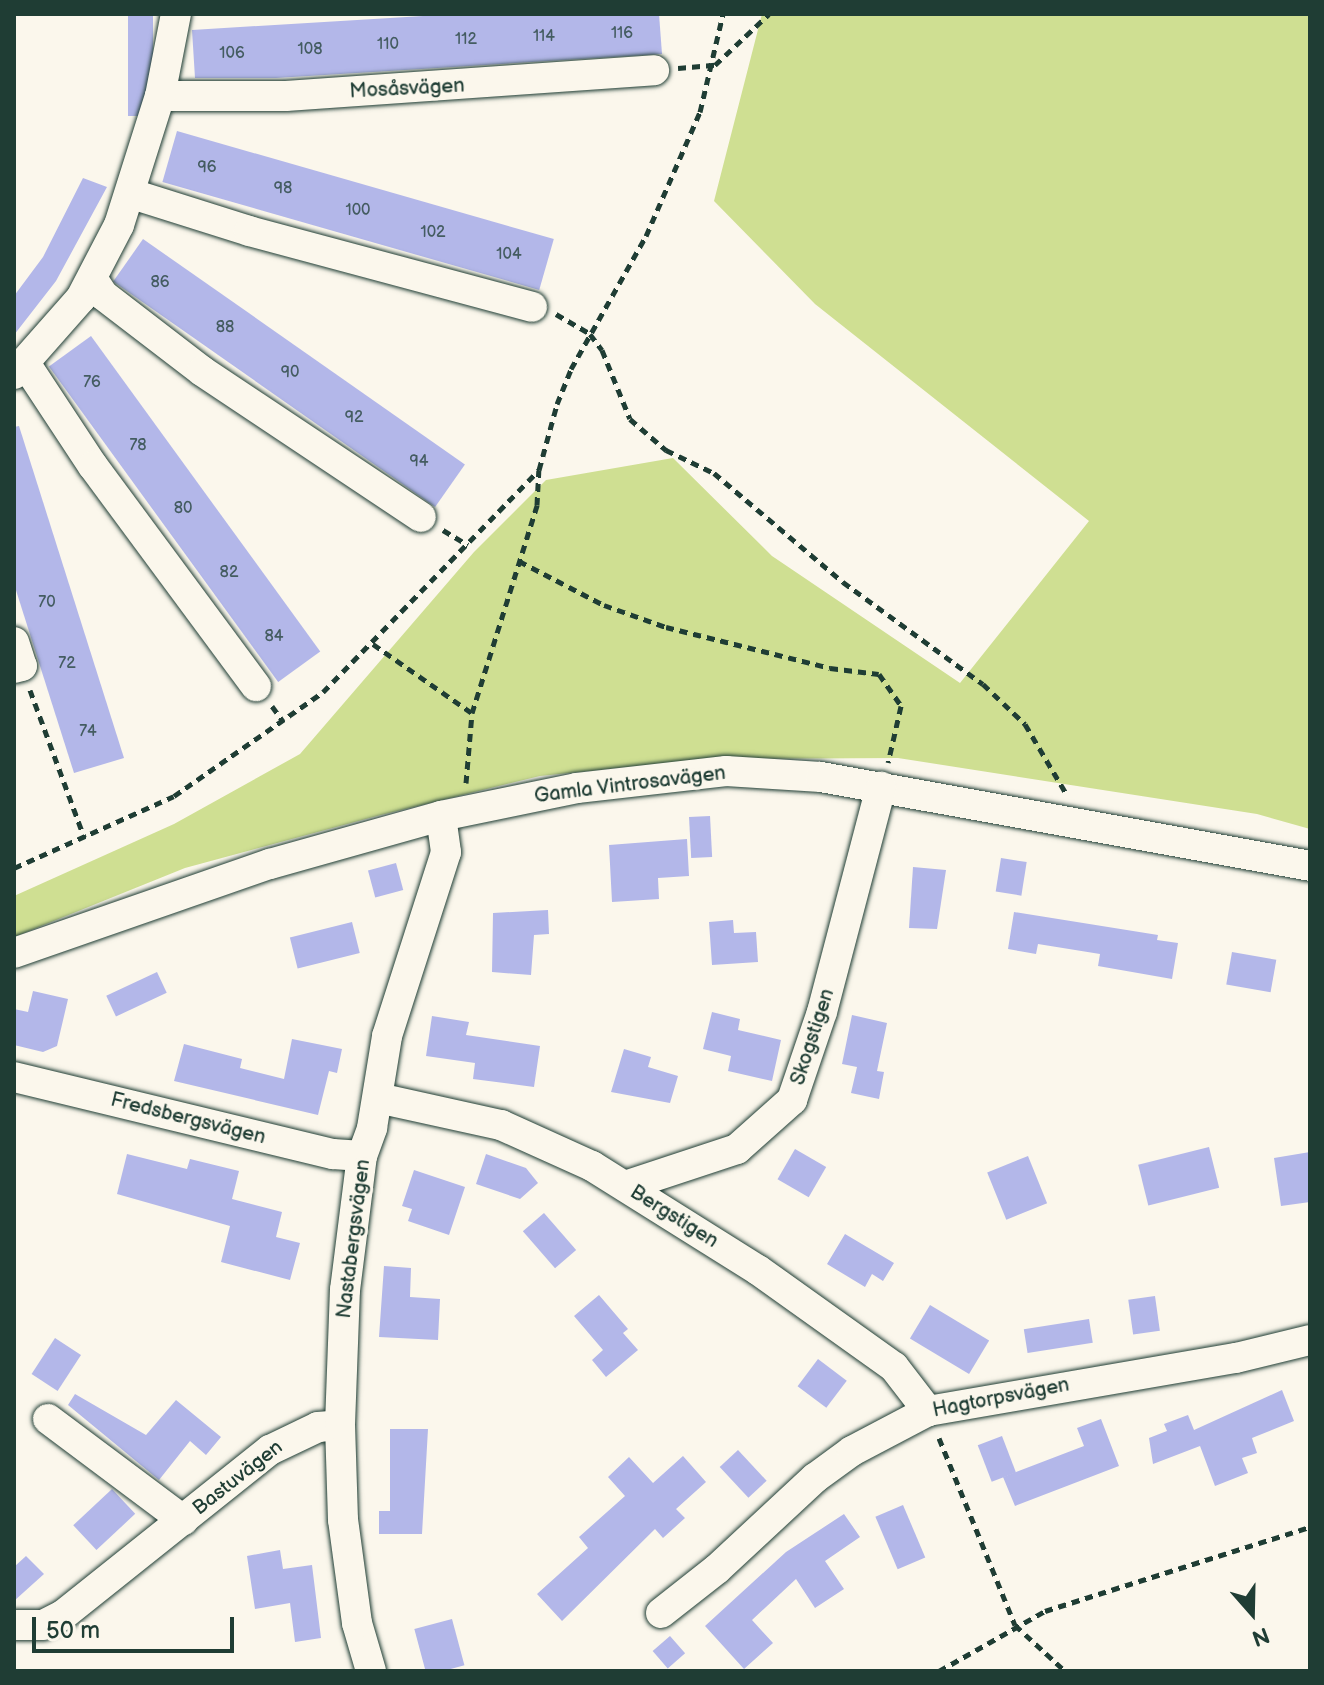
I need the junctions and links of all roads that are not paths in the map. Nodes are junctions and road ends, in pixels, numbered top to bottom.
1 (176, 14) edge
2 (654, 70) dead end
3 (160, 96) junction
4 (132, 194) junction
5 (92, 278) junction
6 (532, 307) road end
7 (20, 368) edge
8 (421, 517) dead end
9 (256, 686) dead end
10 (881, 787) junction
11 (452, 814) junction
12 (1310, 866) edge
13 (14, 953) edge
14 (14, 1077) edge
15 (378, 1098) junction
16 (362, 1156) junction
17 (625, 1186) junction
18 (1310, 1340) edge
19 (928, 1411) junction
20 (48, 1419) dead end
21 (340, 1425) junction
22 (183, 1520) junction
23 (661, 1613) dead end
24 (14, 1625) edge
25 (371, 1671) edge

1 - 3 street
2 - 3 street, Mosåsvägen
3 - 4 street
4 - 5 street
4 - 6 street
5 - 7 street
5 - 8 street
7 - 9 street
10 - 11 street, Gamla Vintrosavägen
10 - 12 street, Gamla Vintrosavägen
10 - 17 street, Skogstigen
11 - 13 street, Gamla Vintrosavägen
11 - 15 street, Nastabergsvägen
14 - 16 street, Fredsbergsvägen
15 - 16 street, Nastabergsvägen
15 - 17 street, Bergstigen
16 - 21 street, Nastabergsvägen
17 - 19 street, Bergstigen
18 - 19 street, Hagtorpsvägen
19 - 23 street, Hagtorpsvägen
20 - 22 street, Bastuvägen
21 - 22 street, Bastuvägen
21 - 25 street, Nastabergsvägen
22 - 24 street, Bastuvägen

